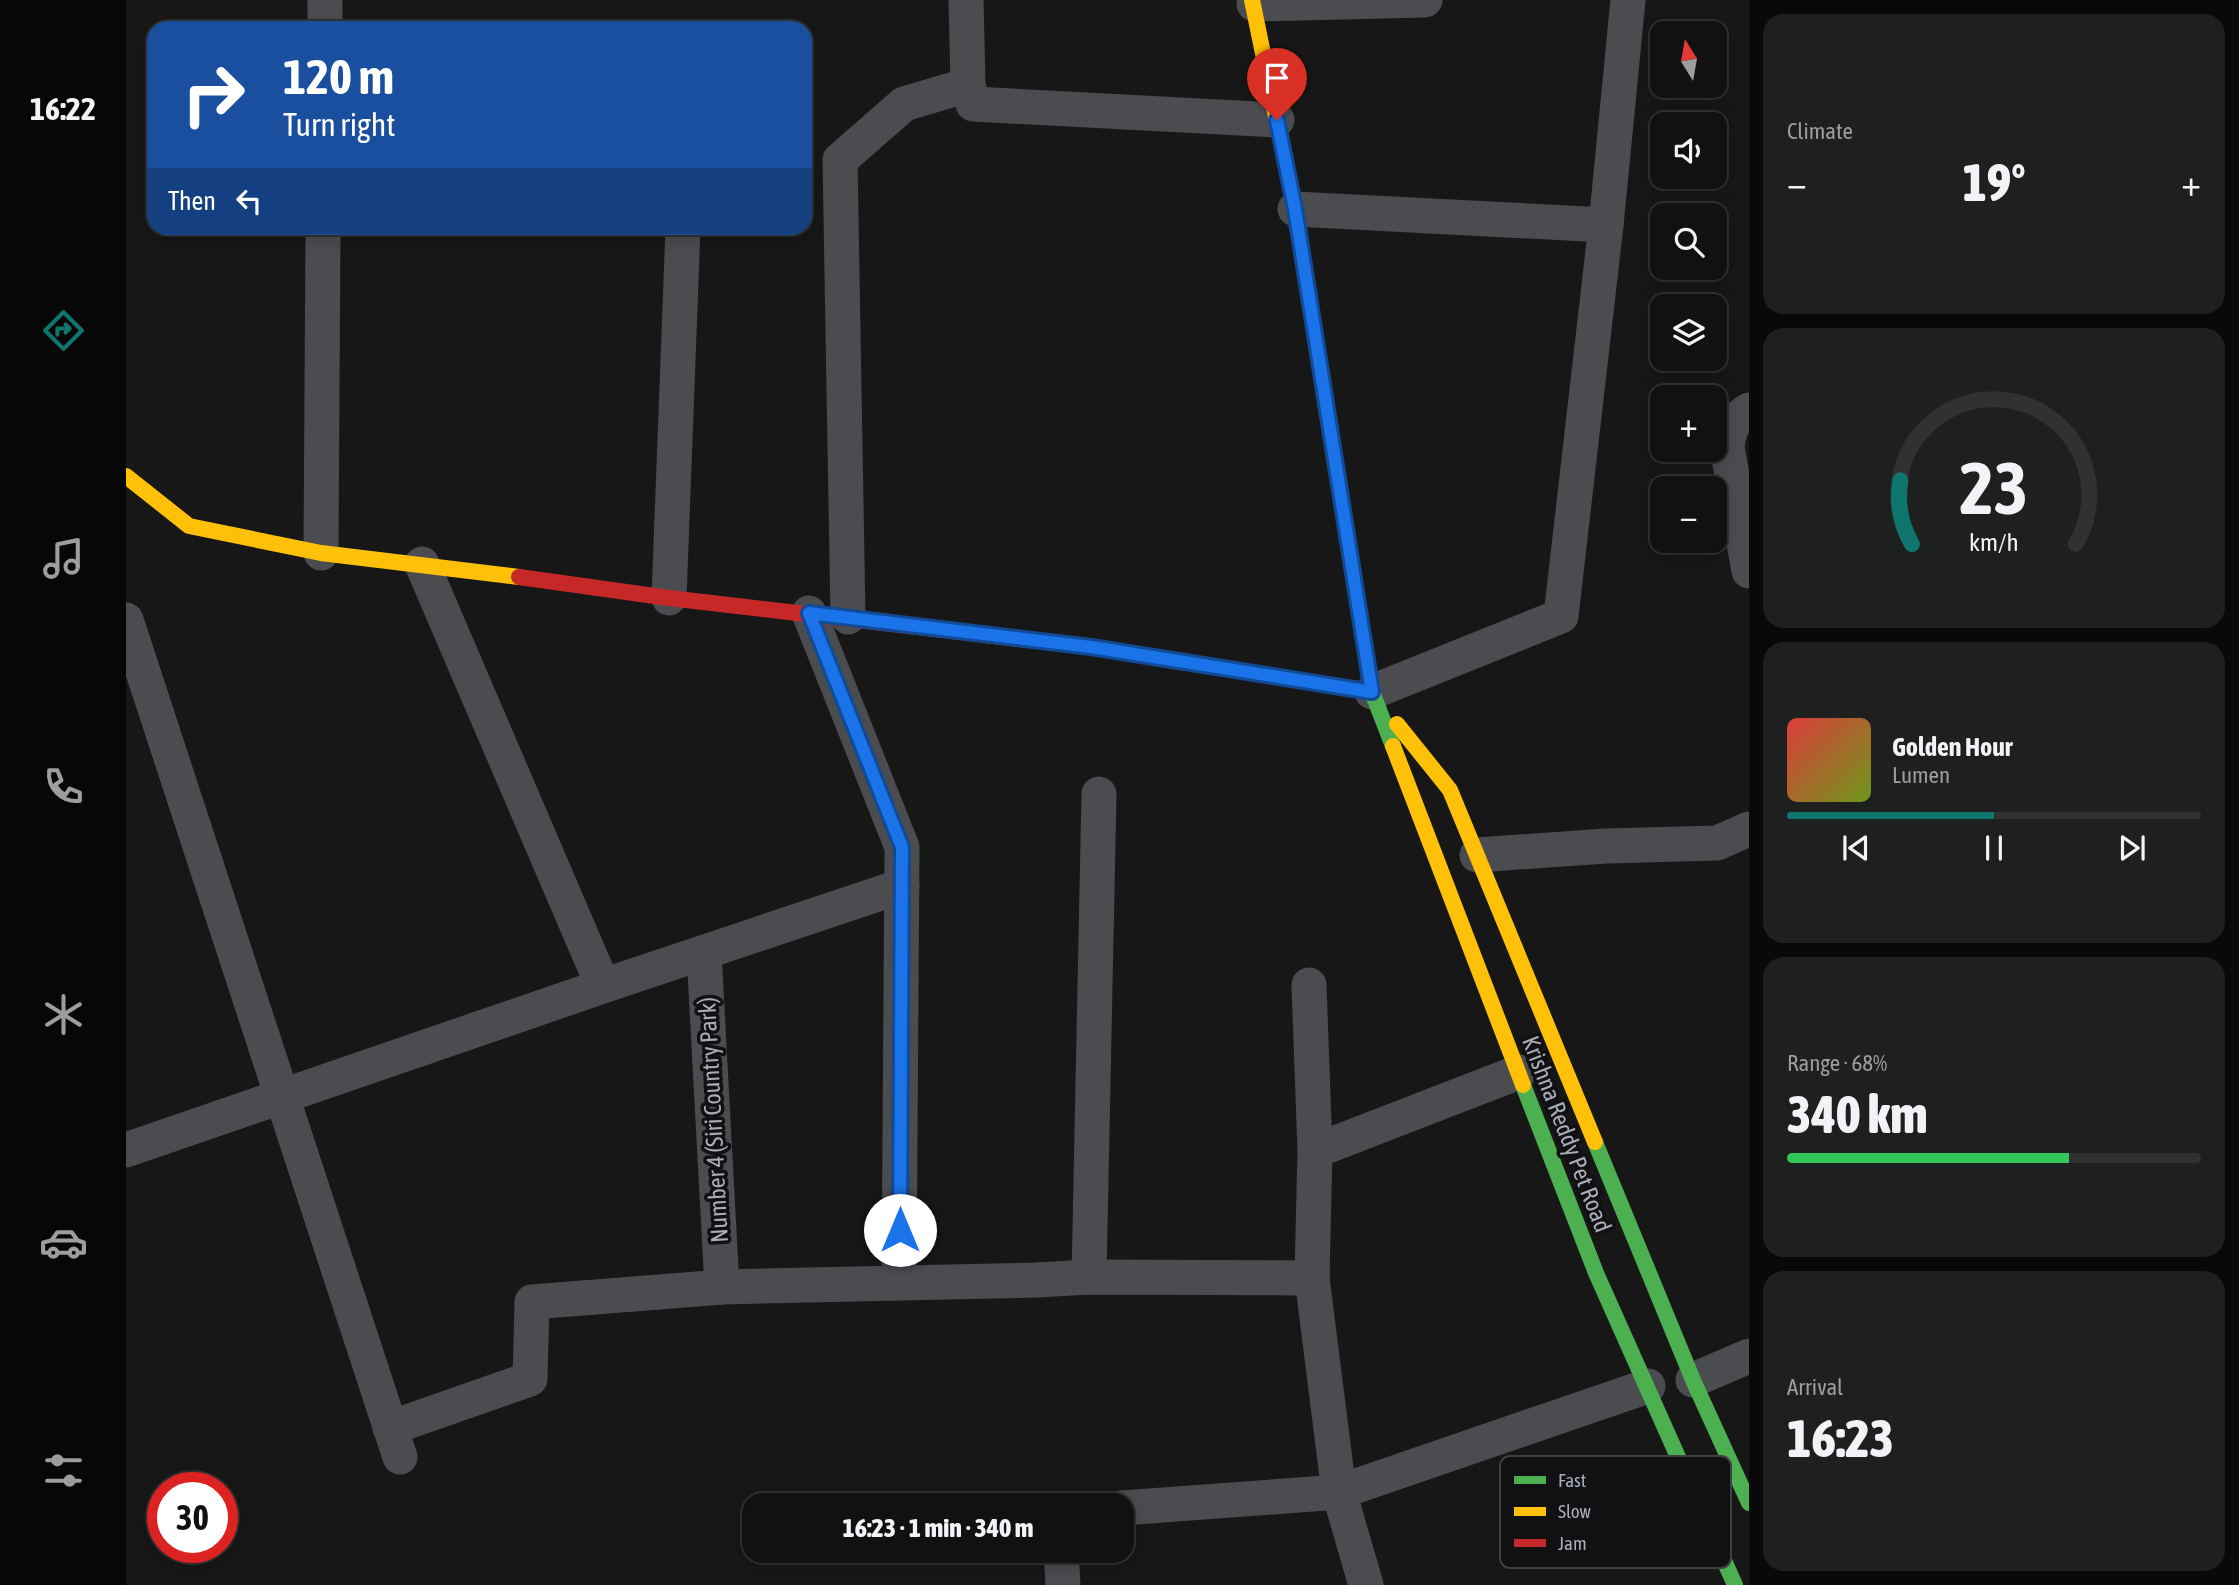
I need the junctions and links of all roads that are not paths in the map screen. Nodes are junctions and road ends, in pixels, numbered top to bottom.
1 (325, 0) edge
2 (967, 0) edge
3 (1425, 0) edge
4 (1628, 0) edge
5 (1253, 2) edge
6 (325, 21) edge
7 (968, 85) junction
8 (1277, 120) junction
9 (1295, 209) junction
10 (1606, 225) junction
11 (323, 235) edge
12 (683, 235) edge
13 (1749, 410) edge
14 (126, 476) edge
15 (321, 553) junction
16 (422, 564) junction
17 (1749, 571) edge
18 (668, 598) junction
19 (809, 613) junction
20 (848, 617) junction
21 (126, 620) edge
22 (1372, 692) junction
23 (1099, 794) dead end
24 (1749, 829) edge
25 (1476, 855) junction
26 (902, 887) junction
27 (704, 953) junction
28 (1309, 985) dead end
29 (603, 986) junction
30 (1519, 1072) junction
31 (282, 1097) junction
32 (126, 1150) edge
33 (1315, 1151) junction
34 (1089, 1277) junction
35 (1312, 1278) junction
36 (899, 1283) junction
37 (722, 1287) junction
38 (1749, 1356) edge
39 (1693, 1380) junction
40 (1648, 1386) junction
41 (1679, 1456) edge
42 (1728, 1456) edge
43 (1731, 1463) edge
44 (1339, 1492) junction
45 (1749, 1503) edge
46 (1134, 1507) edge
47 (1062, 1563) edge
48 (1728, 1568) edge
49 (1063, 1585) edge
50 (1366, 1585) edge
51 (1735, 1585) edge

1 - 6 street
2 - 7 street
3 - 5 street
4 - 10 street
5 - 8 main road, Krishna Reddy Pet Road
7 - 8 street
7 - 20 street
8 - 9 main road, Krishna Reddy Pet Road
9 - 10 street
9 - 22 main road, Krishna Reddy Pet Road
10 - 22 street
11 - 15 street
12 - 18 street
13 - 17 street
14 - 15 main road
15 - 16 main road
16 - 18 main road
16 - 29 street
18 - 19 main road
19 - 20 main road
19 - 26 street
20 - 22 main road
21 - 31 street
22 - 25 main road, Krishna Reddy Pet Road
22 - 30 main road, Krishna Reddy Pet Road
23 - 34 street
24 - 25 street
25 - 39 main road, Krishna Reddy Pet Road
26 - 27 street
26 - 36 street
27 - 29 street
27 - 37 street, Number 4 (Siri Country Park)
28 - 33 street
29 - 31 street
30 - 33 street
30 - 40 main road, Krishna Reddy Pet Road
31 - 32 street
31 - 37 street
33 - 35 street
34 - 35 street
34 - 36 street
35 - 44 street
36 - 37 street
38 - 39 street
39 - 42 main road, Krishna Reddy Pet Road
40 - 41 main road, Krishna Reddy Pet Road
40 - 44 street
43 - 45 main road, Krishna Reddy Pet Road
44 - 46 street
44 - 50 street
47 - 49 street
48 - 51 main road, Krishna Reddy Pet Road

